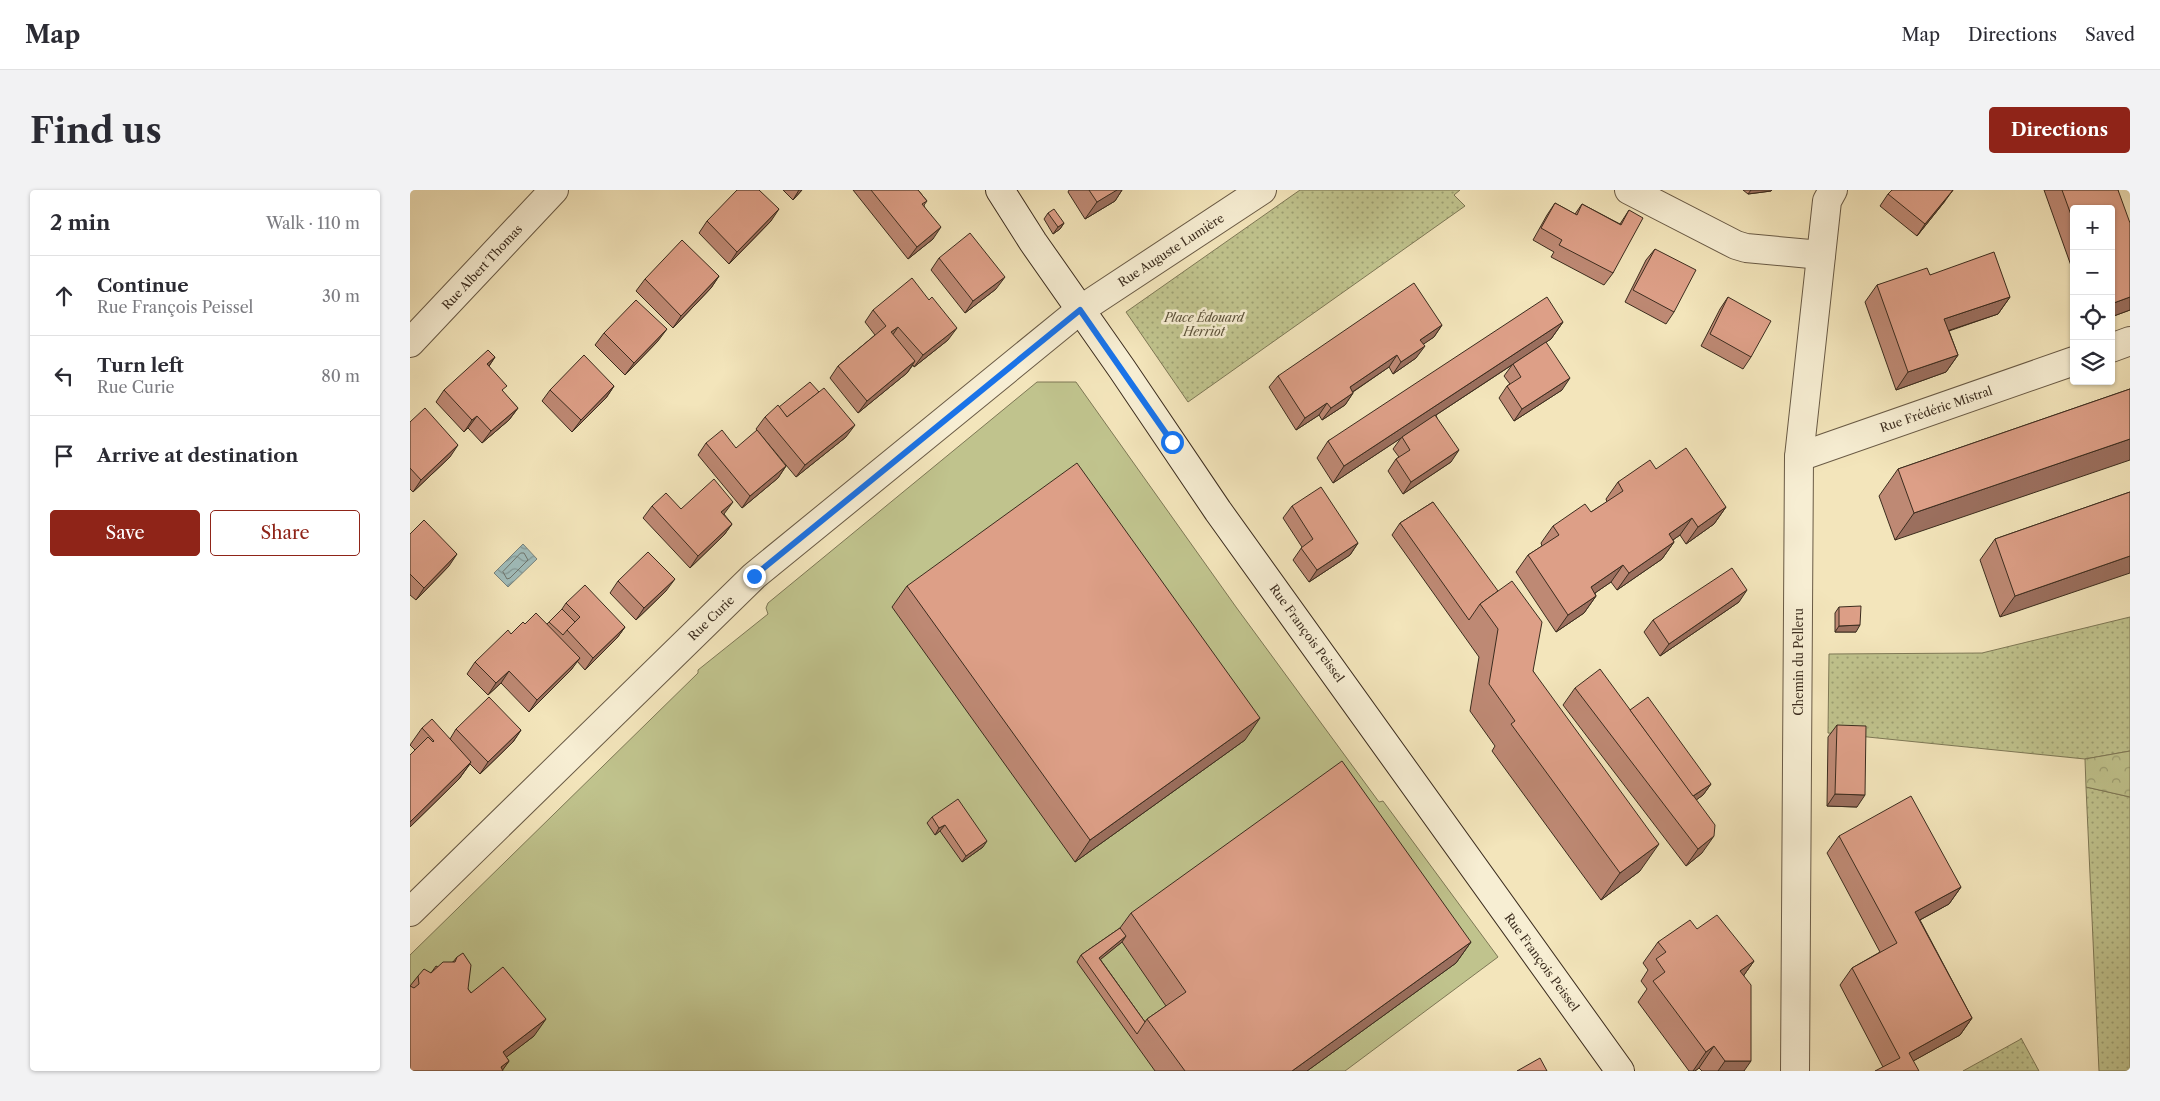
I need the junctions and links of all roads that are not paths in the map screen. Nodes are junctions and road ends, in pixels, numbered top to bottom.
1 (554, 190) edge
2 (1000, 190) edge
3 (1262, 190) edge
4 (1629, 190) edge
5 (1833, 190) edge
6 (1821, 255) junction
7 (1080, 310) junction
8 (2130, 341) edge
9 (410, 343) edge
10 (2115, 347) edge
11 (2070, 362) edge
12 (1799, 457) junction
13 (410, 912) edge
14 (1620, 1071) edge
15 (1795, 1071) edge

1 - 9 street, Rue Albert Thomas
2 - 7 street, Rue François Peissel
3 - 7 street, Rue Auguste Lumière
4 - 6 street
5 - 6 street, Chemin du Pelleru
6 - 12 street, Chemin du Pelleru
7 - 13 street, Rue Curie
7 - 14 street, Rue François Peissel
8 - 10 street
11 - 12 street, Rue Frédéric Mistral
12 - 15 street, Chemin du Pelleru

